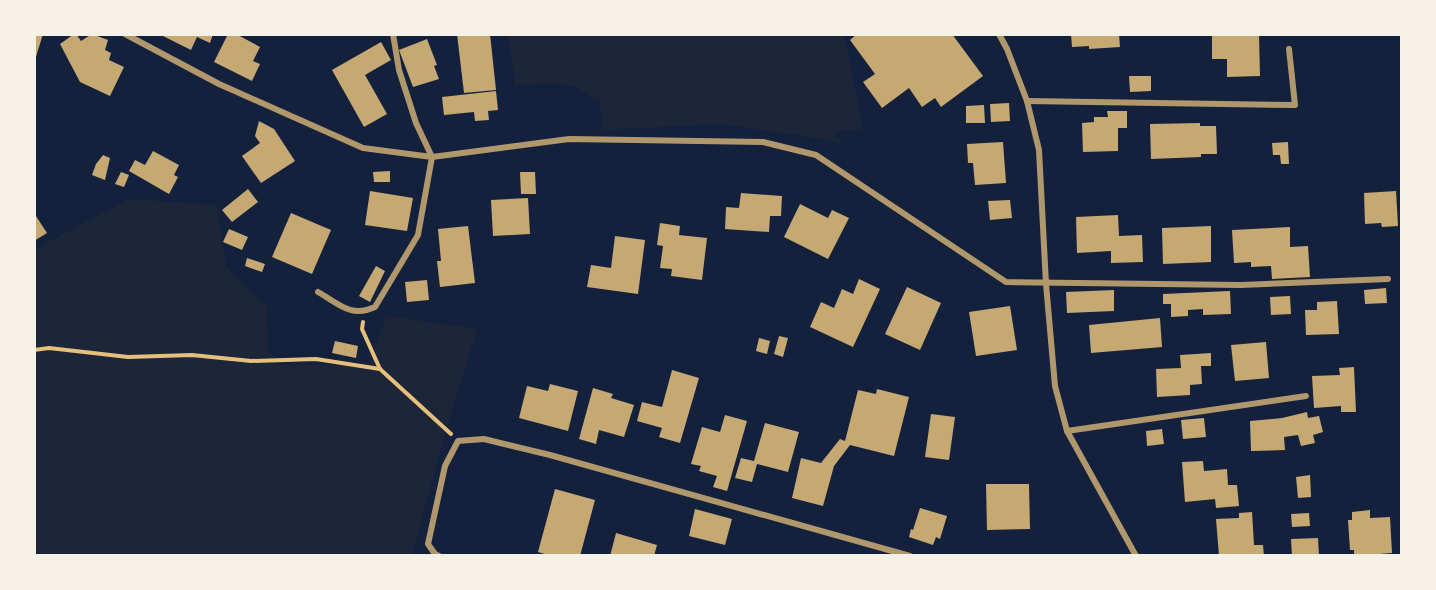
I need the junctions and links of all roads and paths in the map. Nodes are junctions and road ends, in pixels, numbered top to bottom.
1 (125, 34) edge
2 (393, 34) edge
3 (999, 34) edge
4 (1290, 49) dead end
5 (1027, 101) junction
6 (432, 157) junction
7 (1388, 279) dead end
8 (1046, 284) junction
9 (318, 292) dead end
10 (364, 312) junction
11 (34, 350) edge
12 (380, 369) junction
13 (1306, 396) dead end
14 (1067, 430) junction
15 (458, 441) junction
16 (1135, 554) edge
17 (439, 555) edge
18 (910, 555) edge
19 (1127, 555) edge

1 - 6 street
2 - 6 street
3 - 5 street
4 - 5 street
5 - 8 street
6 - 8 street
6 - 10 street
7 - 8 street
8 - 14 street
9 - 10 street
10 - 12 path
11 - 12 path
12 - 15 path
13 - 14 street
14 - 16 street
15 - 17 street
15 - 18 street
16 - 19 street

